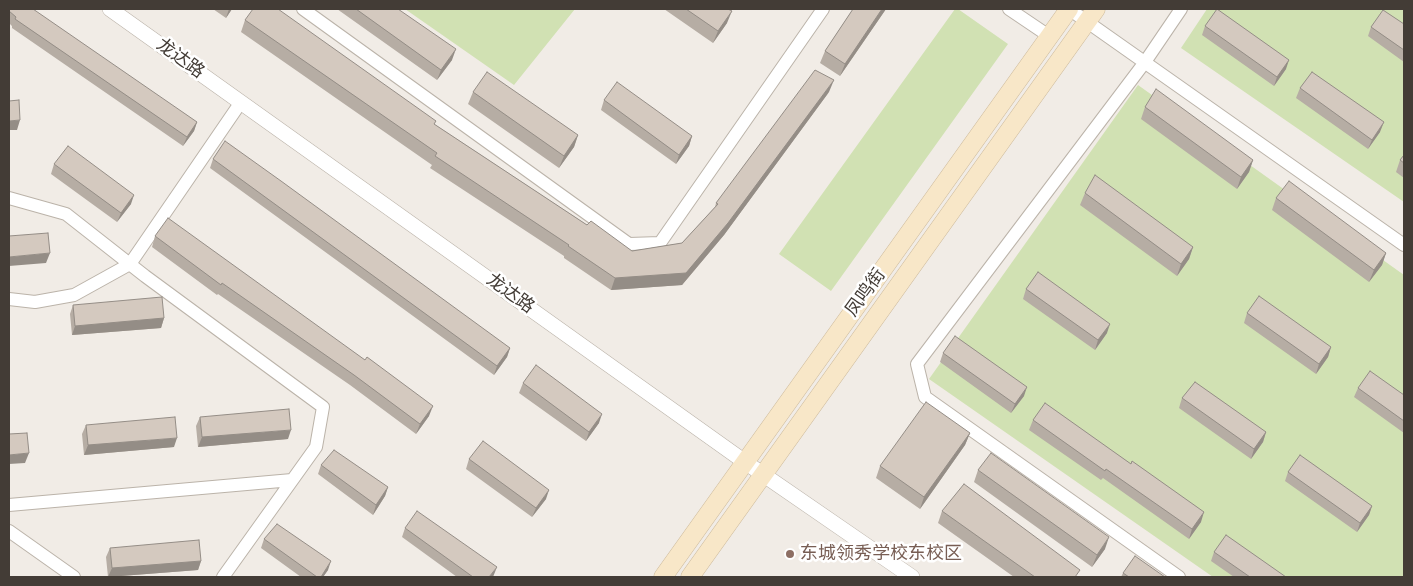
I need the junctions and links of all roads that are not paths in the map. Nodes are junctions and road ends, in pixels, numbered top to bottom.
1 (110, 9) edge
2 (303, 9) edge
3 (823, 9) edge
4 (1009, 9) edge
5 (1069, 9) edge
6 (1181, 9) edge
7 (1091, 15) edge
8 (1049, 36) junction
9 (1145, 62) junction
10 (241, 102) junction
11 (9, 198) edge
12 (1404, 245) edge
13 (130, 264) junction
14 (9, 299) edge
15 (745, 462) junction
16 (763, 474) junction
17 (292, 480) junction
18 (9, 506) edge
19 (9, 531) edge
20 (74, 577) edge
21 (223, 577) edge
22 (663, 577) edge
23 (690, 577) edge
24 (912, 577) edge
25 (1179, 577) edge

1 - 10 street, 龙达路
2 - 3 street
4 - 8 street
5 - 7 street
5 - 8 main road, 凤鸣街
6 - 9 street
7 - 9 street
7 - 16 main road, 凤鸣街
8 - 15 main road, 凤鸣街
9 - 12 street
9 - 25 street
10 - 13 street
10 - 15 street, 龙达路
11 - 13 street
13 - 14 street
13 - 17 street
15 - 16 street, 龙达路
15 - 22 main road, 凤鸣街
16 - 23 main road, 凤鸣街
16 - 24 street, 龙达路
17 - 18 street
17 - 21 street
19 - 20 street

